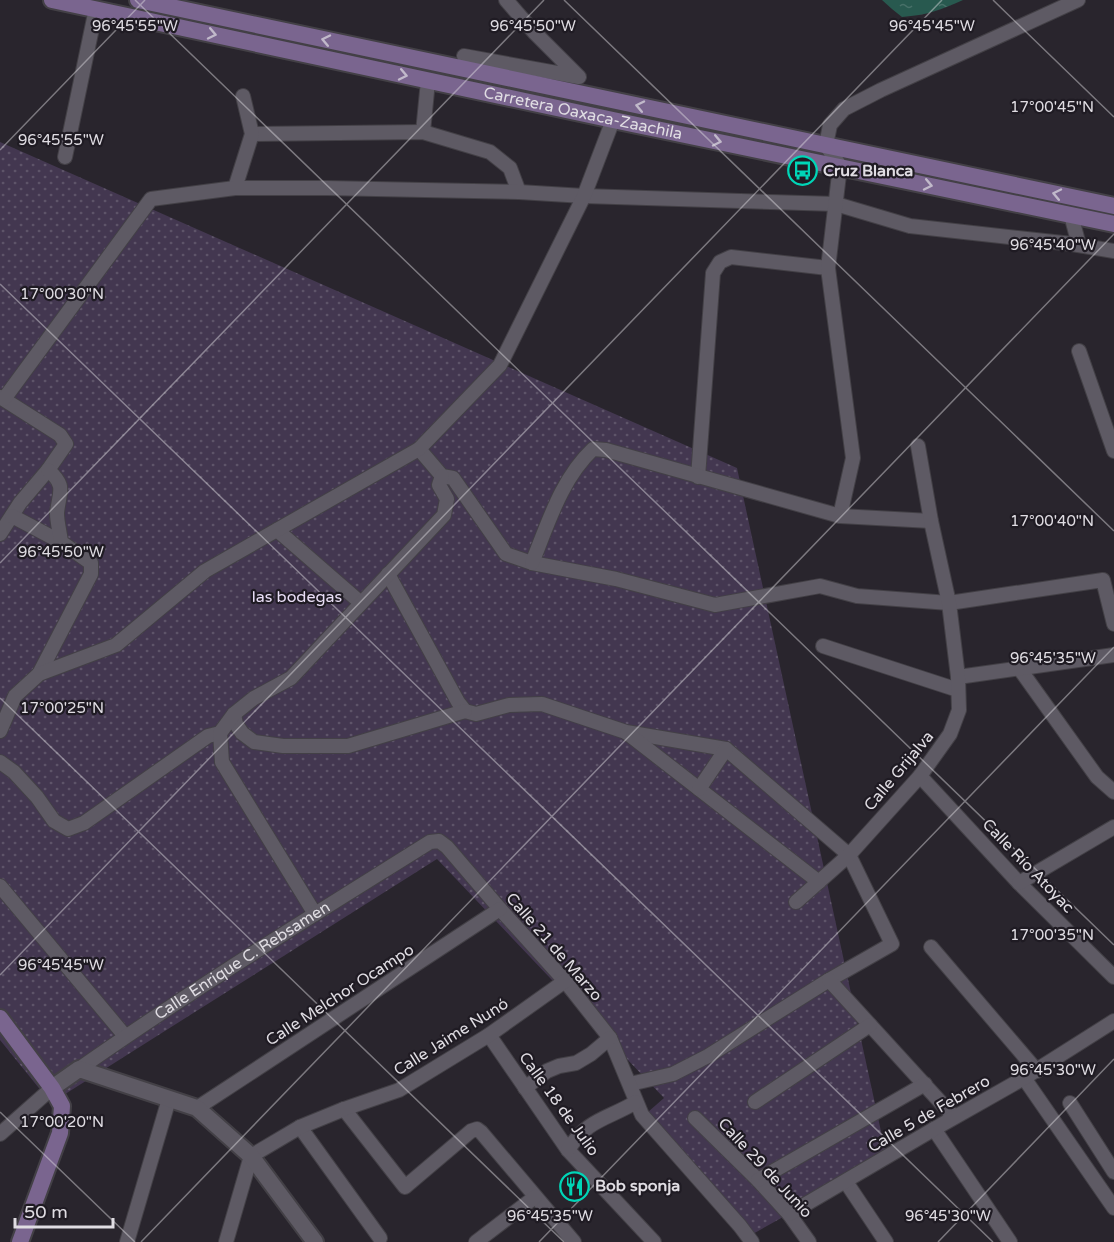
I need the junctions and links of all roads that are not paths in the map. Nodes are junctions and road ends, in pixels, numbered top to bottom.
1 (52, 0) edge
2 (140, 0) edge
3 (506, 0) edge
4 (1078, 0) edge
5 (96, 9) junction
6 (464, 56) dead end
7 (579, 77) junction
8 (428, 81) junction
9 (243, 96) dead end
10 (598, 97) junction
11 (614, 120) junction
12 (423, 132) junction
13 (252, 134) junction
14 (826, 145) junction
15 (65, 157) dead end
16 (840, 166) junction
17 (235, 188) junction
18 (519, 192) junction
19 (584, 196) junction
20 (836, 204) junction
21 (1114, 206) edge
22 (1071, 215) junction
23 (1114, 224) edge
24 (1079, 245) junction
25 (1114, 251) edge
26 (828, 268) junction
27 (1078, 351) dead end
28 (2, 398) edge
29 (918, 446) dead end
30 (419, 448) junction
31 (1114, 451) edge
32 (48, 470) junction
33 (442, 476) junction
34 (698, 477) junction
35 (12, 516) junction
36 (840, 516) junction
37 (931, 521) junction
38 (277, 530) junction
39 (0, 534) edge
40 (61, 542) junction
41 (532, 563) junction
42 (388, 574) junction
43 (361, 603) junction
44 (949, 603) junction
45 (1114, 624) edge
46 (823, 646) dead end
47 (1114, 655) edge
48 (1019, 668) junction
49 (39, 674) junction
50 (958, 684) junction
51 (465, 711) junction
52 (234, 714) junction
53 (0, 731) edge
54 (626, 732) junction
55 (220, 733) junction
56 (726, 748) junction
57 (0, 762) edge
58 (920, 776) junction
59 (699, 789) junction
60 (1114, 792) edge
61 (1114, 827) edge
62 (439, 841) joint
63 (849, 855) junction
64 (819, 882) junction
65 (1019, 883) junction
66 (0, 886) edge
67 (796, 902) dead end
68 (500, 909) junction
69 (315, 914) junction
70 (931, 947) dead end
71 (1114, 977) edge
72 (829, 980) junction
73 (565, 981) junction
74 (0, 1018) edge
75 (1114, 1021) edge
76 (870, 1025) junction
77 (489, 1035) junction
78 (125, 1036) junction
79 (610, 1038) junction
80 (79, 1068) junction
81 (1037, 1071) junction
82 (1024, 1078) junction
83 (630, 1084) junction
84 (925, 1084) junction
85 (52, 1088) junction
86 (525, 1088) junction
87 (168, 1099) junction
88 (636, 1102) junction
89 (755, 1102) dead end
90 (1071, 1103) dead end
91 (197, 1108) junction
92 (344, 1109) junction
93 (695, 1118) dead end
94 (954, 1118) junction
95 (300, 1127) junction
96 (934, 1129) junction
97 (0, 1134) edge
98 (568, 1150) junction
99 (251, 1156) junction
100 (1114, 1172) edge
101 (758, 1180) junction
102 (846, 1182) junction
103 (535, 1197) junction
104 (1114, 1208) edge
105 (789, 1214) junction
106 (380, 1238) dead end
107 (309, 1239) edge
108 (20, 1242) edge
109 (127, 1242) edge
110 (226, 1242) edge
111 (476, 1242) edge
112 (574, 1242) edge
113 (654, 1242) edge
114 (752, 1242) edge
115 (808, 1242) edge
116 (886, 1242) edge
117 (1010, 1242) edge

1 - 5 main road, Carretera Oaxaca-Zaachila
10 -> 2 main road, Carretera Oaxaca-Zaachila
3 - 7 street
4 - 14 street
5 -> 8 main road, Carretera Oaxaca-Zaachila
5 - 15 street
6 - 7 street
7 - 10 street
8 - 11 main road, Carretera Oaxaca-Zaachila
8 - 12 street
9 - 13 street
14 -> 10 main road, Carretera Oaxaca-Zaachila
11 -> 16 main road, Carretera Oaxaca-Zaachila
11 - 19 street
12 - 13 street
12 - 18 street
13 - 17 street
14 - 16 street
21 -> 14 main road, Carretera Oaxaca-Zaachila
16 - 20 street
16 -> 22 main road, Carretera Oaxaca-Zaachila
17 - 18 street
17 - 28 street
18 - 19 street
19 - 20 street
19 - 30 street
20 - 24 street
20 - 26 street
22 - 23 main road, Carretera Oaxaca-Zaachila
22 - 24 street
24 - 25 street
26 - 34 street
26 - 36 street
27 - 31 street
28 - 32 street
29 - 37 street, Calle Grijalva
30 - 33 street
30 - 38 street
32 - 35 street
32 - 40 street
33 - 41 street
33 - 42 street
34 - 36 street
34 - 41 street
35 - 39 street
35 - 40 street
36 - 37 street
37 - 44 street, Calle Grijalva
38 - 43 street
38 - 49 street
40 - 49 street
41 - 44 street
42 - 43 street
42 - 51 street
43 - 52 street
44 - 45 street
44 - 50 street, Calle Grijalva
46 - 50 street
47 - 48 street
48 - 50 street
48 - 60 street
49 - 53 street
50 - 58 street, Calle Grijalva
51 - 52 street
51 - 54 street
52 - 55 street
54 - 56 street
54 - 59 street
55 - 57 street
55 - 69 street
56 - 59 street
56 - 63 street
58 - 63 street, Calle Grijalva
58 - 65 street, Calle Río Atoyac
59 - 64 street
61 - 65 street
62 - 68 street, Calle 21 de Marzo
62 - 69 street, Calle Enrique C. Rebsamen
63 - 64 street, Calle Grijalva
63 - 72 street
64 - 67 street, Calle Grijalva
65 - 71 street, Calle Río Atoyac
66 - 78 street
68 - 73 street, Calle 21 de Marzo
68 - 91 street, Calle Melchor Ocampo
69 - 78 street, Calle Enrique C. Rebsamen
70 - 81 street
72 - 76 street
72 - 83 street
73 - 77 street, Calle Jaime Nunó
73 - 79 street, Calle 21 de Marzo
74 - 85 main road
75 - 81 street, Calle 5 de Febrero
76 - 84 street
76 - 89 street
77 - 86 street, Calle 18 de Julio
77 - 92 street, Calle Jaime Nunó
78 - 80 street, Calle Enrique C. Rebsamen
79 - 83 street, Calle 21 de Marzo
79 - 86 street
80 - 85 street, Calle Enrique C. Rebsamen
80 - 87 street
81 - 82 street, Calle 5 de Febrero
82 - 94 street, Calle 5 de Febrero
82 - 104 street
83 - 88 street, Calle 21 de Marzo
84 - 94 street
84 - 101 street
85 - 97 street
85 - 108 main road
86 - 98 street, Calle 18 de Julio
87 - 91 street
87 - 109 street
88 - 98 street
88 - 114 street, Calle 21 de Marzo
90 - 100 street
91 - 99 street
92 - 95 street, Calle Jaime Nunó
92 - 103 street
93 - 101 street, Calle 29 de Junio
94 - 96 street, Calle 5 de Febrero
95 - 99 street, Calle Jaime Nunó
95 - 106 street
96 - 102 street, Calle 5 de Febrero
96 - 117 street
98 - 113 street, Calle 18 de Julio
99 - 107 street
99 - 110 street
101 - 105 street, Calle 29 de Junio
102 - 105 street, Calle 5 de Febrero
102 - 116 street
103 - 111 street
103 - 112 street
105 - 115 street, Calle 29 de Junio

